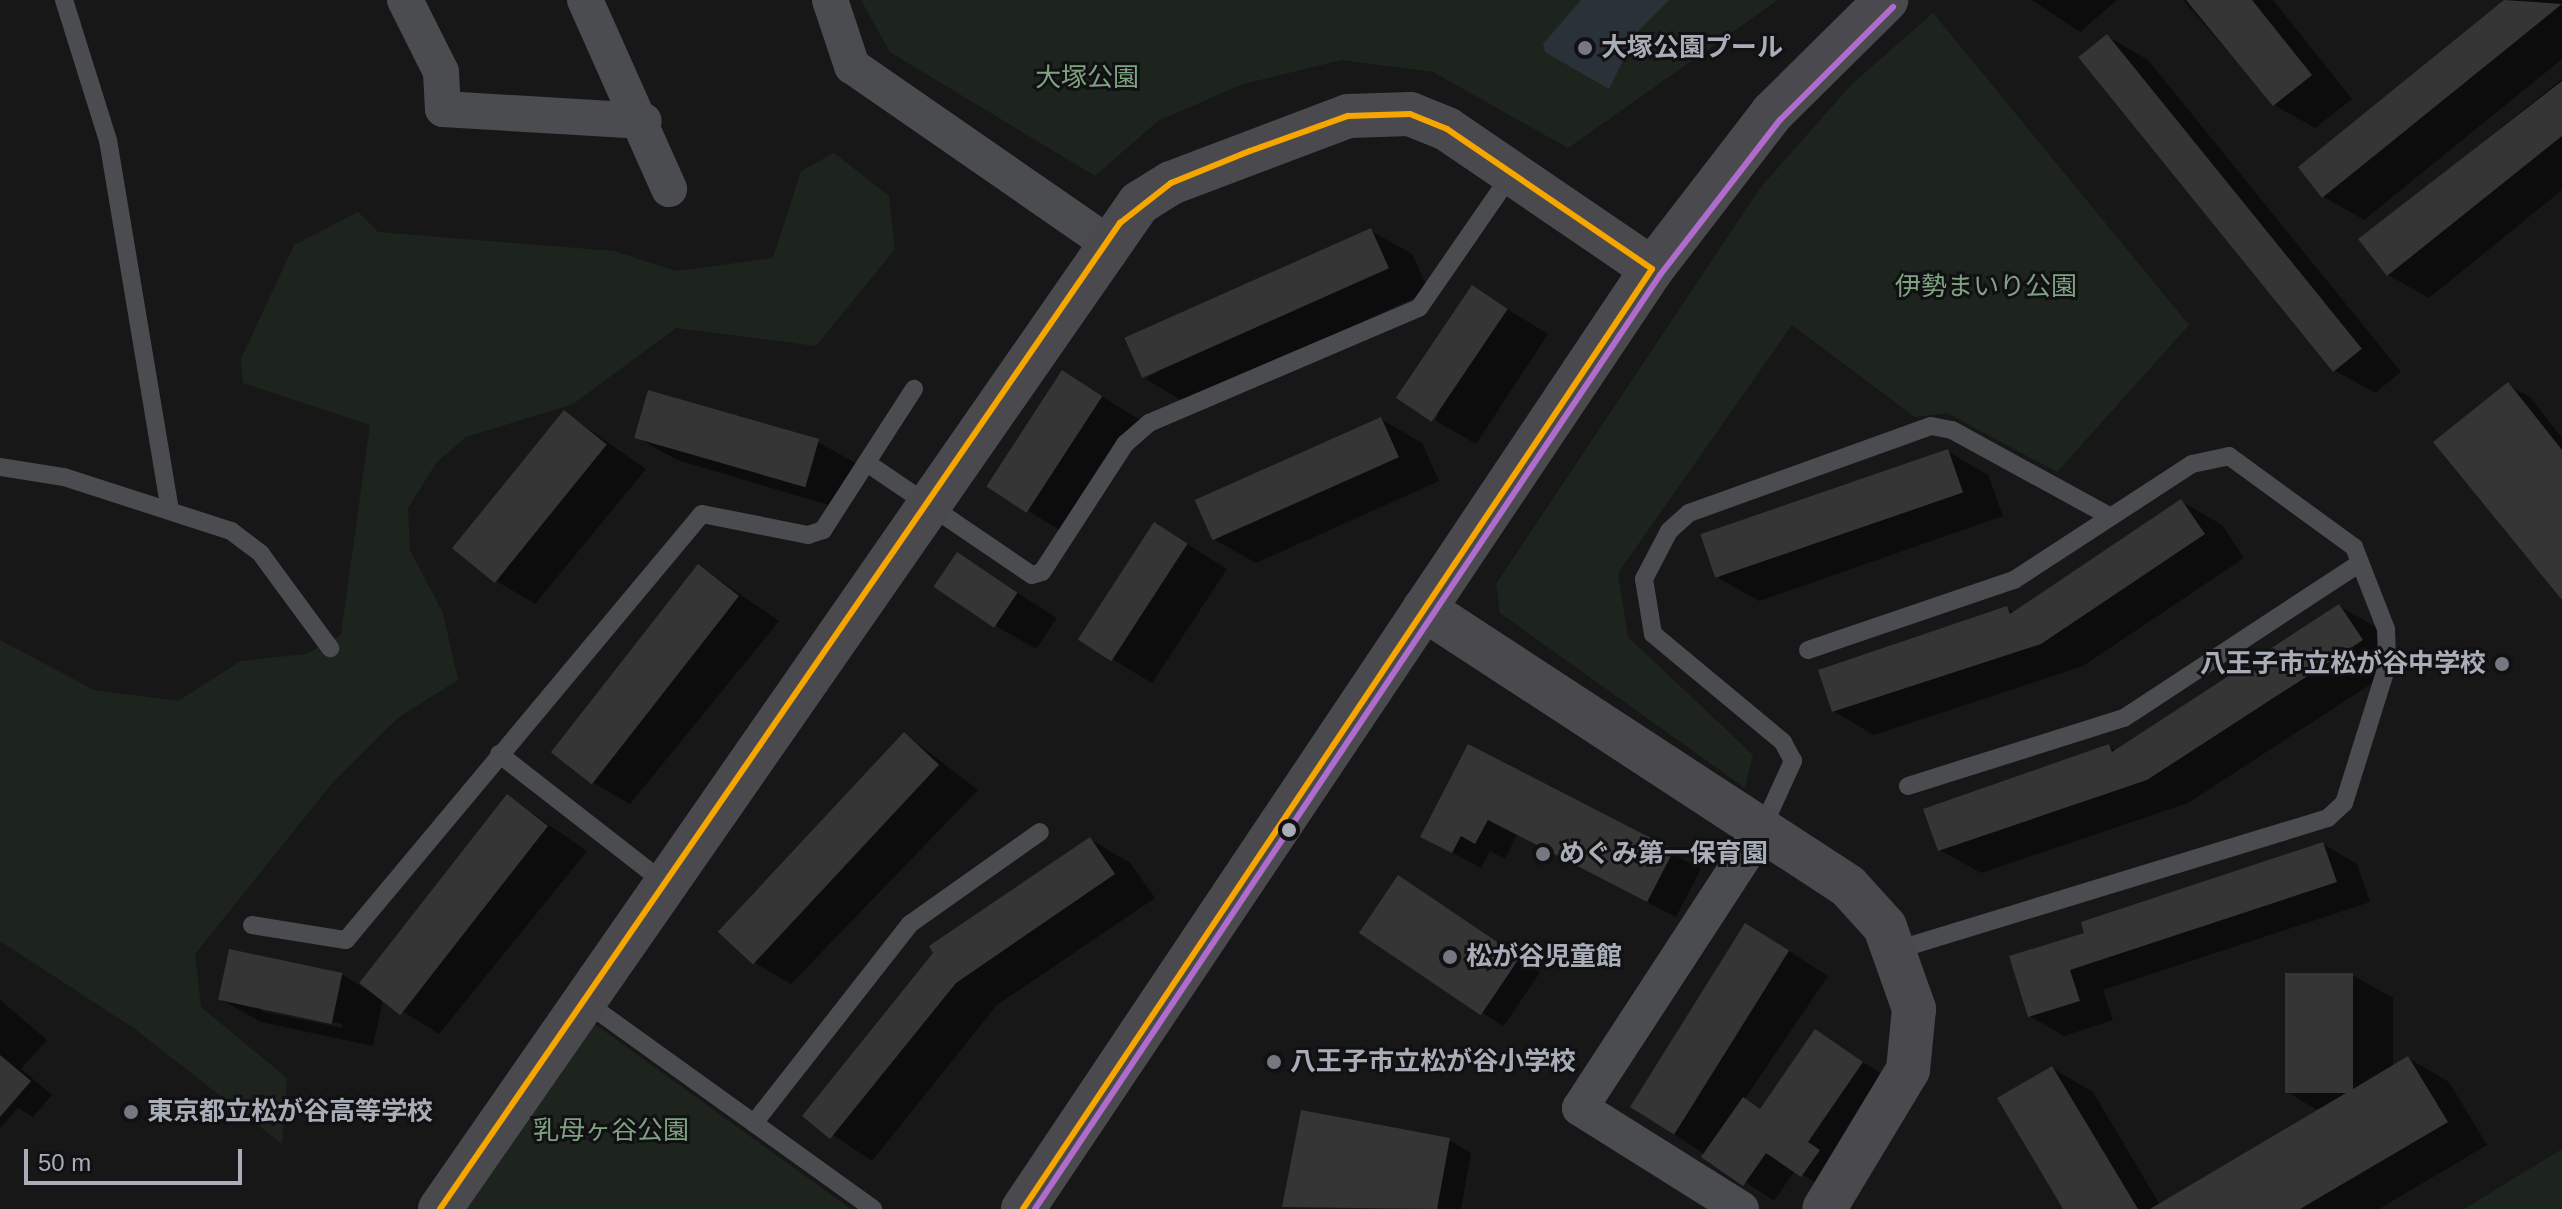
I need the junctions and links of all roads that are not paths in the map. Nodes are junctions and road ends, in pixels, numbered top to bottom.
1 (64, 0) edge
2 (405, 0) edge
3 (585, 0) edge
4 (830, 0) edge
5 (1886, 0) edge
6 (644, 121) junction
7 (1512, 173) junction
8 (669, 189) dead end
9 (1106, 242) junction
10 (1652, 269) junction
11 (914, 389) dead end
12 (867, 463) junction
13 (0, 467) edge
14 (925, 502) junction
15 (170, 510) junction
16 (2109, 516) junction
17 (2360, 563) junction
18 (1424, 609) junction
19 (330, 648) dead end
20 (1808, 650) dead end
21 (499, 754) junction
22 (1908, 786) dead end
23 (1762, 829) junction
24 (1040, 832) dead end
25 (665, 883) junction
26 (252, 925) dead end
27 (1897, 950) junction
28 (584, 1001) junction
29 (754, 1123) junction
30 (440, 1209) edge
31 (873, 1209) edge
32 (1023, 1209) edge
33 (1741, 1209) edge
34 (1824, 1209) edge

1 - 15 lane
2 - 6 street
3 - 6 street
4 - 9 street
5 - 10 street
6 - 8 street
7 - 9 street
7 - 10 street
7 - 14 lane
9 - 14 street
10 - 18 street
11 - 12 lane
12 - 14 lane
12 - 21 lane
13 - 15 lane
14 - 25 street
15 - 19 lane
16 - 17 lane
16 - 20 lane
16 - 23 lane
17 - 22 lane
17 - 27 lane
18 - 23 street
18 - 32 street
21 - 25 lane
21 - 26 lane
23 - 27 street
23 - 33 street
24 - 29 lane
25 - 28 street
27 - 34 street
28 - 29 lane
28 - 30 street
29 - 31 lane

